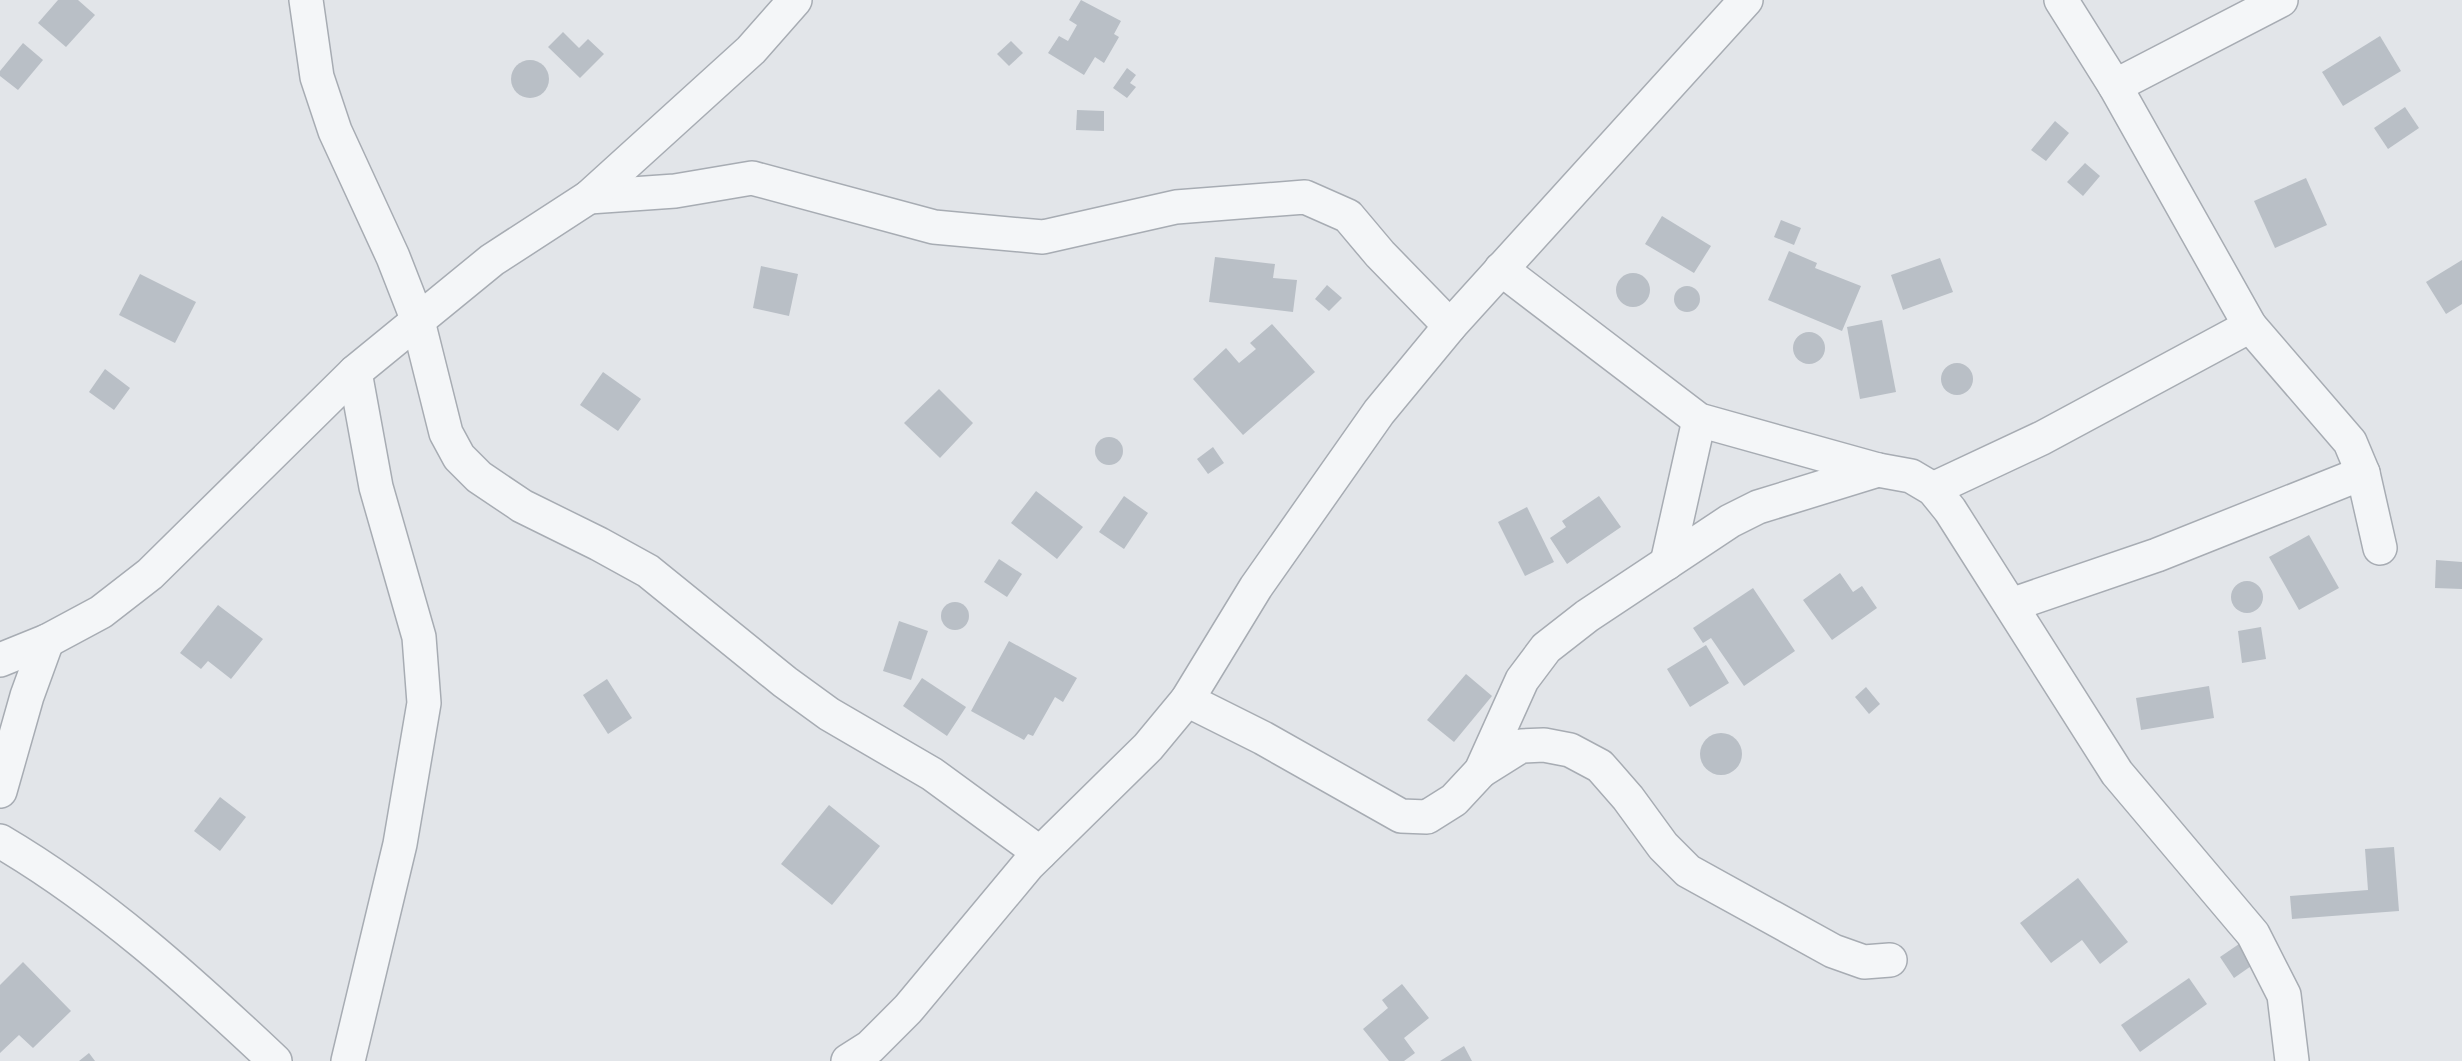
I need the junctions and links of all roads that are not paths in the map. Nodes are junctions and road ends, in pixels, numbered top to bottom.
1 (306, 0) edge
2 (795, 0) edge
3 (1746, 0) edge
4 (2061, 0) edge
5 (2281, 0) edge
6 (2115, 86) junction
7 (589, 197) junction
8 (1501, 269) junction
9 (418, 321) junction
10 (1450, 326) junction
11 (2250, 326) junction
12 (356, 372) junction
13 (1699, 420) junction
14 (1878, 471) junction
15 (2363, 473) junction
16 (1933, 489) junction
17 (2380, 549) dead end
18 (1666, 563) junction
19 (2011, 605) junction
20 (47, 642) junction
21 (0, 660) edge
22 (1187, 700) junction
23 (1481, 771) junction
24 (0, 791) edge
25 (0, 841) edge
26 (1040, 853) junction
27 (1890, 960) dead end
28 (275, 1061) edge
29 (348, 1061) edge
30 (849, 1061) edge
31 (2292, 1061) edge

1 - 9 street
2 - 7 street
3 - 8 street
4 - 6 street
5 - 6 street
6 - 11 street
7 - 9 street
7 - 10 street
8 - 10 street
8 - 13 street
9 - 12 street
9 - 26 street
10 - 22 street
11 - 15 street
11 - 16 street
12 - 20 street
12 - 29 street
13 - 14 street
13 - 18 street
14 - 16 street
14 - 18 street
15 - 17 street
15 - 19 street
16 - 19 street
18 - 23 street
19 - 31 street
20 - 21 street
20 - 24 street
22 - 23 street
22 - 26 street
23 - 27 street
25 - 28 street
26 - 30 street

